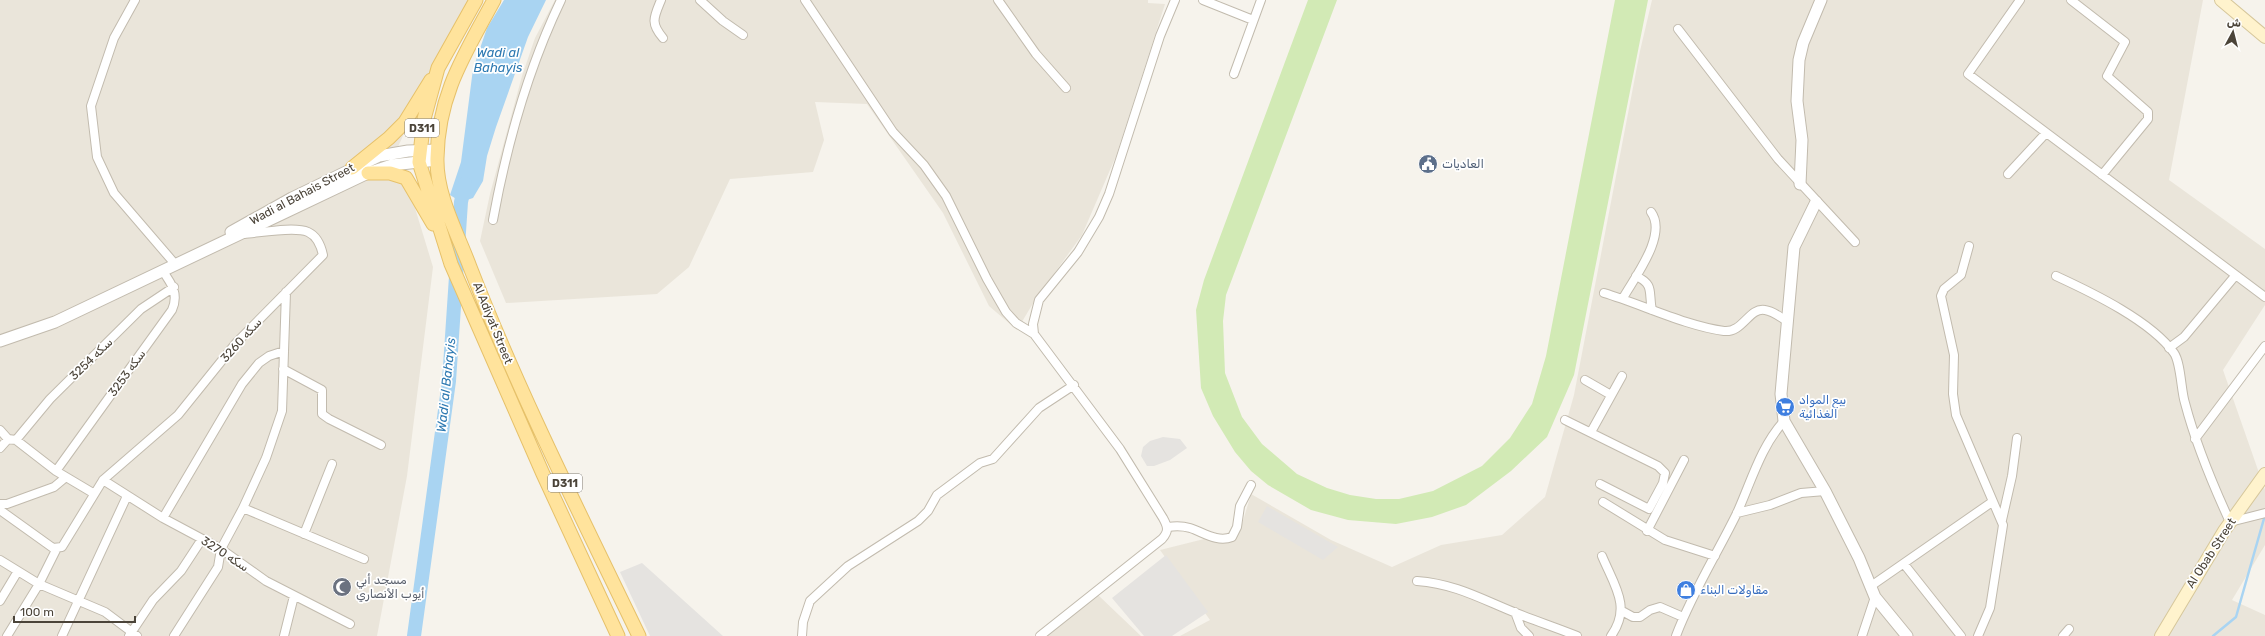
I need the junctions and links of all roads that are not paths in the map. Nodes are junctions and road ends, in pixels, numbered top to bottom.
1 (135, 0) edge
2 (476, 0) edge
3 (494, 0) edge
4 (561, 0) edge
5 (660, 0) edge
6 (700, 0) edge
7 (805, 0) edge
8 (998, 0) edge
9 (1175, 0) edge
10 (1203, 0) edge
11 (1261, 0) edge
12 (1821, 0) edge
13 (2020, 0) edge
14 (2071, 0) edge
15 (2221, 0) edge
16 (1254, 20) junction
17 (1678, 29) dead end
18 (743, 35) dead end
19 (2264, 36) edge
20 (663, 38) dead end
21 (438, 68) junction
22 (1234, 74) dead end
23 (1066, 88) dead end
24 (2046, 133) junction
25 (437, 155) junction
26 (419, 156) junction
27 (352, 168) junction
28 (368, 174) junction
29 (2008, 174) dead end
30 (2102, 175) junction
31 (1800, 184) junction
32 (1816, 202) junction
33 (1651, 212) dead end
34 (493, 220) dead end
35 (440, 233) junction
36 (241, 234) junction
37 (1855, 242) dead end
38 (1969, 246) dead end
39 (176, 264) junction
40 (162, 270) junction
41 (1636, 276) junction
42 (2056, 276) dead end
43 (2236, 276) junction
44 (174, 287) junction
45 (286, 292) junction
46 (1604, 292) dead end
47 (2265, 297) edge
48 (1623, 298) junction
49 (1652, 310) junction
50 (1787, 321) junction
51 (1034, 334) junction
52 (0, 341) edge
53 (2265, 346) edge
54 (2169, 348) junction
55 (284, 350) junction
56 (284, 369) junction
57 (1622, 376) dead end
58 (1586, 380) dead end
59 (1074, 385) junction
60 (1611, 395) junction
61 (1565, 420) dead end
62 (1784, 421) junction
63 (0, 430) edge
64 (1591, 432) junction
65 (2017, 438) dead end
66 (12, 439) junction
67 (2195, 439) junction
68 (381, 445) dead end
69 (0, 448) edge
70 (1684, 460) dead end
71 (332, 464) dead end
72 (56, 471) junction
73 (2265, 474) edge
74 (66, 477) junction
75 (103, 480) junction
76 (1600, 484) dead end
77 (1251, 485) dead end
78 (1825, 491) junction
79 (93, 493) junction
80 (127, 496) junction
81 (1603, 502) dead end
82 (1992, 502) junction
83 (0, 504) edge
84 (243, 508) junction
85 (0, 510) edge
86 (1737, 513) junction
87 (2265, 513) edge
88 (163, 518) junction
89 (2002, 520) junction
90 (2230, 522) junction
91 (1168, 527) junction
92 (1647, 530) junction
93 (304, 534) junction
94 (202, 539) junction
95 (57, 548) junction
96 (221, 548) junction
97 (1602, 556) dead end
98 (1715, 556) junction
99 (364, 559) dead end
100 (0, 560) edge
101 (1904, 564) junction
102 (18, 571) junction
103 (1417, 581) dead end
104 (39, 584) junction
105 (1873, 591) junction
106 (294, 596) junction
107 (80, 600) junction
108 (0, 601) edge
109 (1622, 611) junction
110 (1515, 612) junction
111 (1683, 617) junction
112 (350, 624) dead end
113 (2070, 629) dead end
114 (133, 635) edge
115 (7, 636) edge
116 (62, 636) edge
117 (174, 636) edge
118 (284, 636) edge
119 (618, 636) edge
120 (639, 636) edge
121 (802, 636) edge
122 (1040, 636) edge
123 (1529, 636) edge
124 (1577, 636) edge
125 (1611, 636) edge
126 (1676, 636) edge
127 (1862, 636) edge
128 (1906, 636) edge
129 (1961, 636) edge
130 (1978, 636) edge
131 (2063, 636) edge
132 (2161, 636) edge

1 - 39 street
2 - 21 main road, Al Adiyat Street / D311
3 - 25 main road, Al Adiyat Street / D311
4 - 34 street
5 - 20 street
6 - 18 street
7 - 51 street
8 - 23 street
9 - 51 street
10 - 16 street
11 - 16 street
12 - 31 street
13 - 24 street
14 - 30 street
15 - 19 main road
16 - 22 street
17 - 31 street
21 - 26 main road, Al Adiyat Street / D311
21 - 27 main road
24 - 29 street
24 - 30 street
25 - 26 street, Wadi al Bahais Street
25 - 120 main road, Al Adiyat Street / D311
26 - 27 street, Wadi al Bahais Street
26 - 28 street, Wadi al Bahais Street
26 - 35 main road, Al Adiyat Street / D311
27 - 39 street, Wadi al Bahais Street
28 - 35 main road
28 - 36 street, Wadi al Bahais Street
30 - 43 street
31 - 32 street
32 - 37 street
32 - 50 street
33 - 41 street
35 - 119 main road, Al Adiyat Street / D311
36 - 39 street, Wadi al Bahais Street
36 - 45 street, سكه 3260
38 - 82 street
39 - 40 street, Wadi al Bahais Street
40 - 44 street
40 - 52 street, Wadi al Bahais Street
41 - 48 street
41 - 49 street
42 - 54 street
43 - 47 street
43 - 54 street
44 - 66 street, سكه 3254
44 - 72 street, سكه 3253
45 - 55 street
45 - 75 street, سكه 3260
46 - 48 street
48 - 49 street
49 - 50 street
50 - 62 street
51 - 59 street
53 - 67 street
54 - 67 street
55 - 56 street
55 - 88 street
56 - 68 street
56 - 84 street
57 - 60 street
58 - 60 street
59 - 91 street
59 - 121 street
60 - 64 street
61 - 64 street
62 - 78 street
62 - 86 street
63 - 66 street
64 - 76 street
65 - 89 street
66 - 69 street, سكه 3254
66 - 72 street
67 - 90 street
70 - 92 street
71 - 93 street
72 - 74 street
73 - 90 main road, Al Obab Street
74 - 79 street
74 - 83 street
75 - 79 street, سكه 3260
75 - 80 street, سكه 3270
77 - 91 street
78 - 86 street
78 - 105 street
79 - 95 street, سكه 3260
80 - 88 street, سكه 3270
80 - 107 street
81 - 92 street
82 - 89 street
82 - 101 street
84 - 93 street
84 - 96 street
85 - 95 street
86 - 98 street
87 - 90 street
88 - 94 street, سكه 3270
89 - 130 street
90 - 132 main road, Al Obab Street
91 - 122 street
92 - 98 street
93 - 99 street
94 - 96 street, سكه 3270
94 - 114 street
95 - 104 street, سكه 3260
96 - 106 street, سكه 3270
96 - 117 street
97 - 109 street
98 - 111 street
100 - 102 street
101 - 105 street
101 - 129 street
102 - 104 street
102 - 108 street
103 - 110 street
104 - 107 street
104 - 115 street, سكه 3260
105 - 127 street
105 - 128 street
106 - 112 street, سكه 3270
106 - 118 street
107 - 114 street
107 - 116 street
109 - 111 street
109 - 125 street
110 - 123 street
110 - 124 street
111 - 126 street
113 - 131 street

